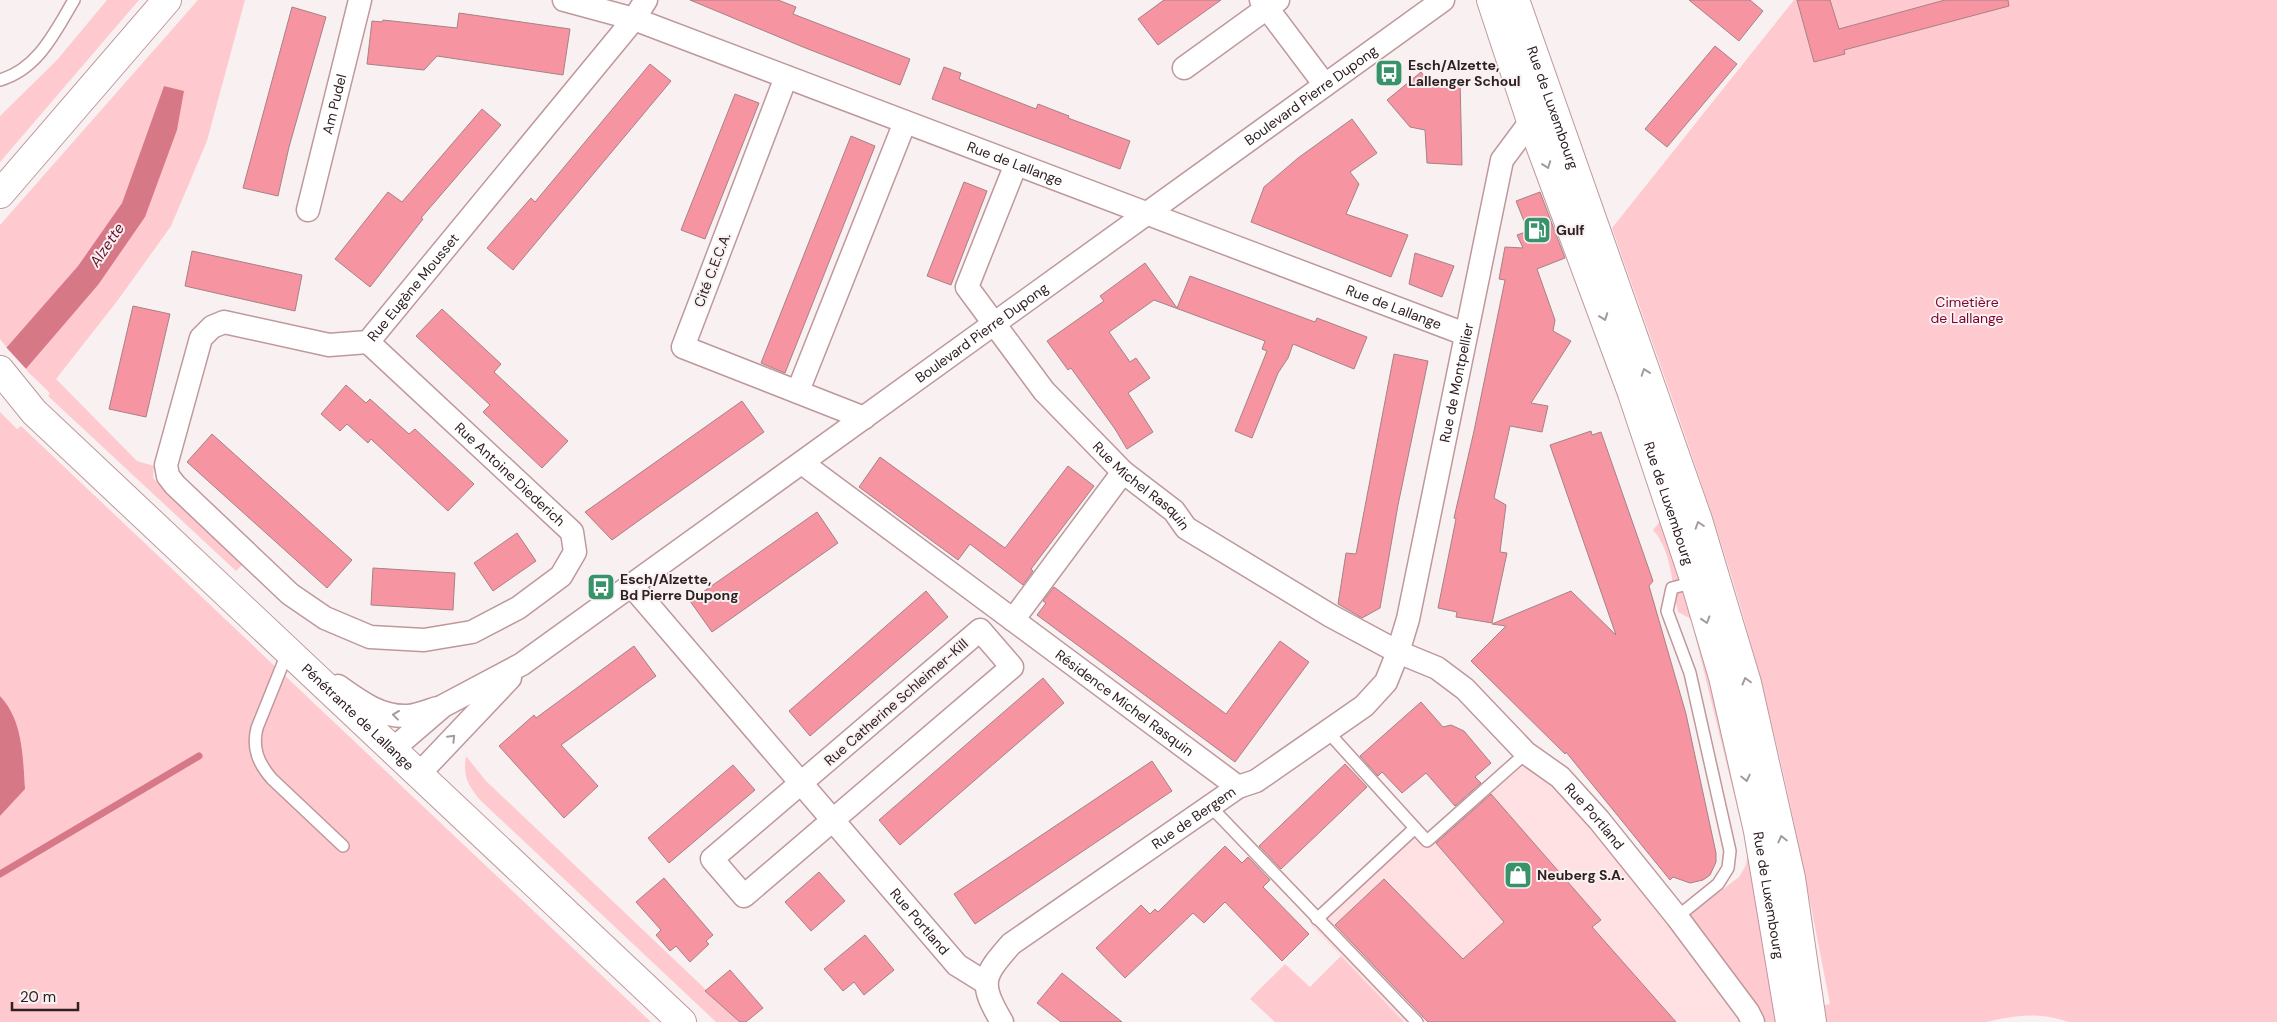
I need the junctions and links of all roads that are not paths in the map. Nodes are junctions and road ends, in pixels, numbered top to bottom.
1 (74, 0) edge
2 (167, 0) edge
3 (360, 0) edge
4 (564, 0) edge
5 (646, 0) edge
6 (1443, 0) edge
7 (1490, 0) edge
8 (1269, 3) edge
9 (634, 19) junction
10 (1514, 19) edge
11 (1184, 68) dead end
12 (786, 77) junction
13 (0, 80) edge
14 (1325, 85) junction
15 (1531, 121) junction
16 (905, 122) junction
17 (1567, 147) junction
18 (1016, 164) junction
19 (0, 194) edge
20 (308, 210) dead end
21 (1146, 214) junction
22 (994, 324) junction
23 (1465, 334) junction
24 (368, 342) junction
25 (0, 370) edge
26 (0, 388) edge
27 (798, 391) junction
28 (34, 412) junction
29 (864, 418) junction
30 (802, 463) junction
31 (166, 465) joint
32 (1123, 472) junction
33 (1705, 578) junction
34 (632, 586) junction
35 (1013, 620) junction
36 (288, 651) junction
37 (1398, 652) junction
38 (522, 664) junction
39 (443, 706) junction
40 (1328, 732) junction
41 (392, 749) junction
42 (1526, 753) junction
43 (419, 774) junction
44 (800, 784) junction
45 (1238, 787) junction
46 (1210, 806) junction
47 (832, 821) junction
48 (1415, 828) junction
49 (343, 846) dead end
50 (1677, 917) junction
51 (1317, 919) junction
52 (986, 982) junction
53 (1804, 1017) edge
54 (682, 1022) edge
55 (1002, 1022) edge
56 (1417, 1022) edge
57 (1752, 1022) edge

1 - 13 lane
2 - 19 main road
3 - 20 street, Am Pudel
4 - 9 street, Rue de Lallange
5 - 9 street, Rue Eugène Mousset
6 - 14 street, Boulevard Pierre Dupong
7 - 10 main road, Rue de Luxembourg
8 - 11 street
8 - 14 street
9 - 12 street, Rue de Lallange
9 - 24 street, Rue Eugène Mousset
10 - 15 main road, Rue de Luxembourg
10 - 17 main road, Rue de Luxembourg
12 - 16 street, Rue de Lallange
12 - 27 street, Cité C.E.C.A.
14 - 21 street, Boulevard Pierre Dupong
15 - 17 main road
15 - 23 street, Rue de Montpellier
15 -> 33 main road, Rue de Luxembourg
16 - 18 street, Rue de Lallange
16 - 27 street
33 -> 17 main road, Rue de Luxembourg
18 - 21 street, Rue de Lallange
18 - 22 street, Rue Michel Rasquin
21 - 22 street, Boulevard Pierre Dupong
21 - 23 street, Rue de Lallange
22 - 29 street, Boulevard Pierre Dupong
22 - 32 street, Rue Michel Rasquin
23 - 37 street, Rue de Montpellier
24 - 31 street, Rue Eugène Mousset
24 - 31 street, Rue Antoine Diederich
25 - 28 main road, Pénétrante de Lallange
26 - 28 main road, Pénétrante de Lallange
27 - 29 street, Cité C.E.C.A.
28 - 36 main road, Pénétrante de Lallange
29 - 30 street, Boulevard Pierre Dupong
30 - 34 street, Boulevard Pierre Dupong
30 - 35 street, Résidence Michel Rasquin
32 - 35 street
32 - 37 street, Rue Michel Rasquin
33 - 50 lane
33 -> 53 main road, Rue de Luxembourg
53 -> 33 main road, Rue de Luxembourg
34 - 38 street, Boulevard Pierre Dupong
34 - 44 street
35 - 45 street, Résidence Michel Rasquin
39 -> 36 street, Boulevard Pierre Dupong
36 - 41 main road, Pénétrante de Lallange
36 - 49 lane
37 - 40 street, Rue de Bergem
37 - 42 street, Rue Portland
38 - 39 street, Boulevard Pierre Dupong
43 -> 38 street, Boulevard Pierre Dupong
39 - 41 street, Boulevard Pierre Dupong
40 - 45 street, Rue de Bergem
40 - 48 lane
41 - 43 main road, Pénétrante de Lallange
42 - 48 lane
42 - 50 street, Rue Portland
43 - 54 main road, Pénétrante de Lallange
44 - 47 street
44 - 47 street, Rue Catherine Schleimer-Kill
44 - 47 street, Rue Catherine Schleimer-Kill
45 - 46 street, Rue de Bergem
46 - 51 lane
46 - 52 street, Rue de Bergem
47 - 52 street, Rue Portland
48 - 51 lane
50 - 57 street, Rue Portland
51 - 56 lane
52 - 55 street

